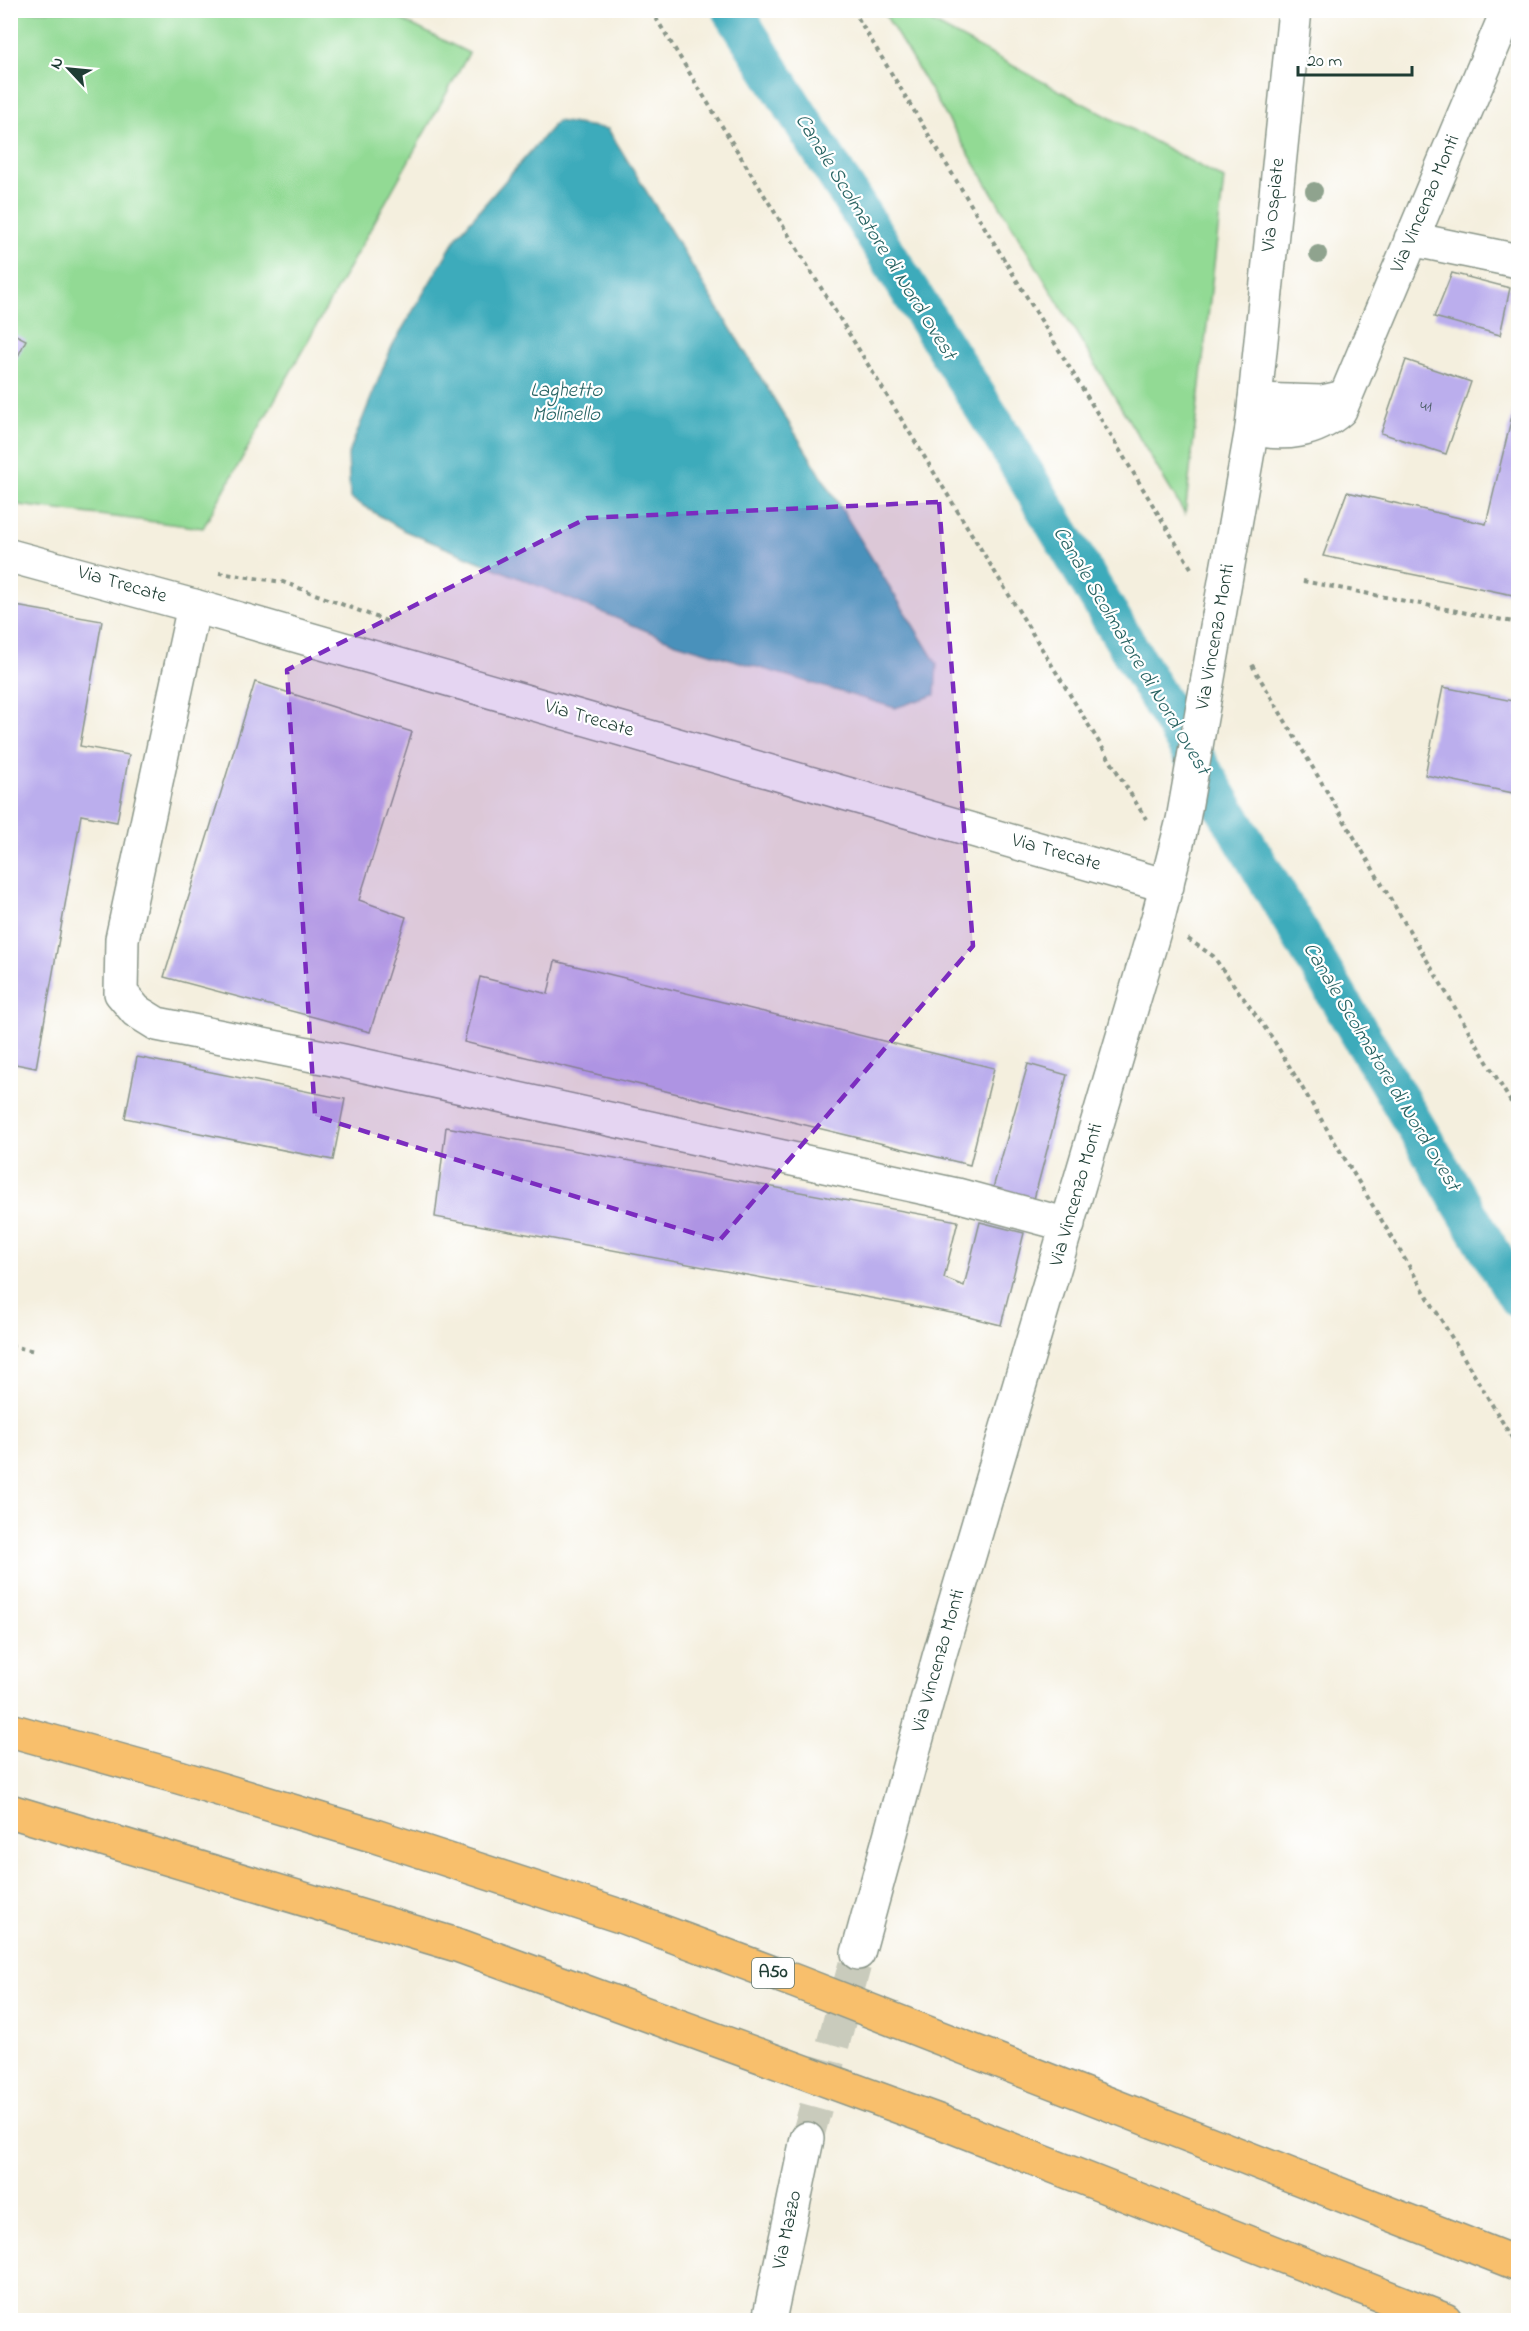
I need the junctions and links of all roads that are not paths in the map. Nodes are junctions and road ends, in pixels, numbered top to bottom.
1 (1295, 10) edge
2 (1508, 10) edge
3 (1411, 239) junction
4 (1518, 261) edge
5 (1254, 414) junction
6 (10, 556) edge
7 (194, 606) junction
8 (1154, 881) junction
9 (1068, 1225) junction
10 (10, 1730) edge
11 (10, 1811) edge
12 (858, 1953) tunnel mouth
13 (807, 2139) tunnel mouth
14 (1518, 2264) edge
15 (769, 2320) edge
16 (1445, 2320) edge

1 - 5 street, Via Ospiate
2 - 3 street, Via Vincenzo Monti
3 - 4 street
3 - 5 street, Via Vincenzo Monti
5 - 8 street, Via Vincenzo Monti
6 - 7 street, Via Trecate
7 - 8 street, Via Trecate
7 - 9 street
8 - 9 street, Via Vincenzo Monti
9 - 12 street, Via Vincenzo Monti
10 - 14 highway, A50
11 - 16 highway
13 - 15 street, Via Mazzo

